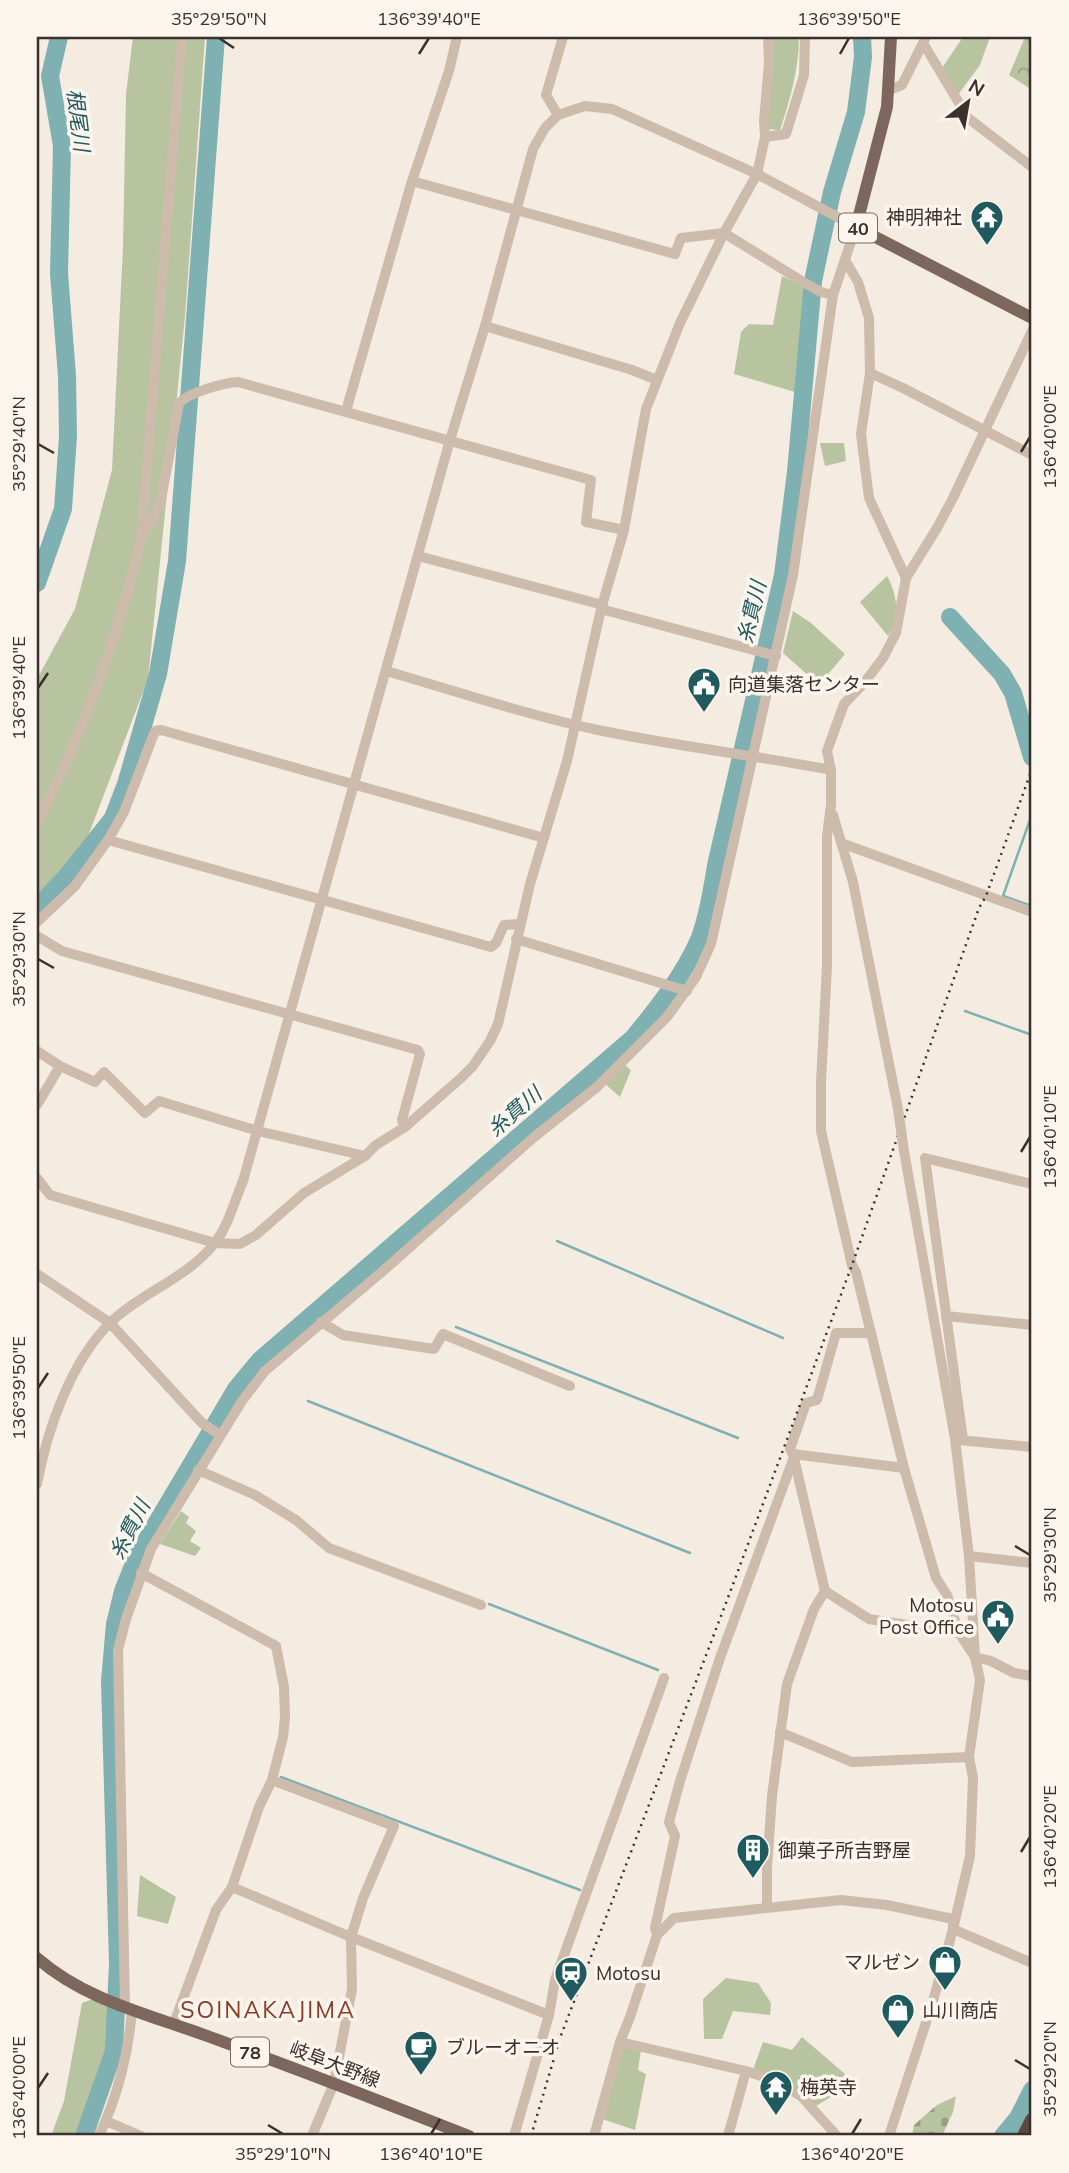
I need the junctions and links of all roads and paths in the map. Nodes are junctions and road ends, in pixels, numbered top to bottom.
1 (182, 37) edge
2 (457, 37) edge
3 (563, 37) edge
4 (768, 37) edge
5 (805, 37) edge
6 (891, 37) edge
7 (924, 40) edge
8 (889, 90) junction
9 (558, 116) junction
10 (765, 137) junction
11 (1032, 167) edge
12 (757, 174) junction
13 (412, 181) junction
14 (515, 209) junction
15 (856, 227) junction
16 (724, 233) junction
17 (845, 260) junction
18 (833, 295) junction
19 (1032, 318) edge
20 (485, 326) junction
21 (1032, 331) edge
22 (870, 373) junction
23 (657, 380) junction
24 (346, 411) junction
25 (984, 430) junction
26 (450, 440) junction
27 (1032, 455) edge
28 (624, 530) junction
29 (141, 539) junction
30 (418, 556) junction
31 (905, 580) junction
32 (602, 607) junction
33 (768, 654) junction
34 (386, 671) junction
35 (575, 725) junction
36 (750, 755) junction
37 (831, 770) junction
38 (354, 786) junction
39 (831, 804) junction
40 (37, 823) edge
41 (544, 838) junction
42 (108, 840) junction
43 (841, 843) junction
44 (322, 901) junction
45 (1032, 912) edge
46 (37, 922) edge
47 (519, 924) junction
48 (37, 936) edge
49 (516, 939) junction
50 (678, 988) junction
51 (290, 1016) junction
52 (37, 1051) edge
53 (60, 1066) junction
54 (37, 1105) edge
55 (405, 1127) junction
56 (258, 1131) junction
57 (365, 1156) junction
58 (37, 1178) edge
59 (1032, 1184) edge
60 (215, 1243) junction
61 (37, 1274) edge
62 (946, 1316) junction
63 (321, 1322) junction
64 (110, 1323) junction
65 (1032, 1325) edge
66 (871, 1334) junction
67 (570, 1386) dead end
68 (214, 1431) junction
69 (959, 1440) junction
70 (1032, 1447) edge
71 (794, 1456) junction
72 (904, 1468) junction
73 (198, 1470) junction
74 (37, 1484) edge
75 (969, 1556) junction
76 (1032, 1563) edge
77 (141, 1573) junction
78 (825, 1591) junction
79 (481, 1605) dead end
80 (959, 1633) junction
81 (975, 1657) junction
82 (1032, 1676) edge
83 (664, 1678) dead end
84 (780, 1732) junction
85 (969, 1757) junction
86 (272, 1780) junction
87 (232, 1887) junction
88 (767, 1907) junction
89 (953, 1929) junction
90 (657, 1935) junction
91 (351, 1937) junction
92 (37, 1958) edge
93 (1032, 1963) edge
94 (129, 2008) junction
95 (549, 2015) junction
96 (174, 2023) junction
97 (620, 2042) junction
98 (746, 2071) junction
99 (334, 2083) junction
100 (1032, 2120) edge
101 (106, 2121) junction
102 (99, 2136) edge
103 (141, 2136) edge
104 (312, 2136) edge
105 (469, 2136) edge
106 (514, 2136) edge
107 (594, 2136) edge
108 (728, 2136) edge
109 (837, 2136) edge
110 (888, 2136) edge
111 (1024, 2136) edge

1 - 29 street
2 - 13 street
3 - 9 street
4 - 10 street
5 - 10 street
6 - 8 main road, 40
7 - 8 street
7 - 11 street
8 - 15 main road, 40
9 - 12 street
9 - 14 street
10 - 12 street
12 - 15 street
12 - 16 street
13 - 14 street
13 - 24 street
14 - 16 street
14 - 20 street
15 - 17 street
15 - 19 main road, 40
16 - 18 street
16 - 23 street
17 - 18 street
17 - 22 street
18 - 33 street
20 - 23 street
20 - 26 street
21 - 25 street
22 - 25 street
22 - 31 street
23 - 28 street
24 - 26 street
24 - 29 street
25 - 27 street
25 - 31 street
26 - 28 street
26 - 30 street
28 - 32 street
29 - 40 street
30 - 32 street
30 - 34 street
31 - 37 street
32 - 33 street
32 - 35 street
33 - 36 street
34 - 35 street
34 - 38 street
35 - 36 street
35 - 41 street
36 - 37 street
36 - 50 street
37 - 39 street
38 - 41 street
38 - 42 street
38 - 44 street
39 - 43 street
39 - 66 street
41 - 47 street
42 - 44 street
42 - 46 street
43 - 45 street
43 - 69 street, bridge
44 - 47 street
44 - 51 street
47 - 49 street
48 - 51 street
49 - 50 street
49 - 55 street
50 - 63 street
51 - 55 street
51 - 56 street
52 - 53 street
53 - 54 street
53 - 56 street
55 - 57 street
56 - 57 street
56 - 60 street
57 - 60 street
58 - 60 street
59 - 62 street
60 - 64 street
61 - 64 street
62 - 65 street
62 - 69 street
63 - 67 street
63 - 68 street
64 - 68 street
64 - 74 street
66 - 71 street
66 - 72 street
68 - 73 street
69 - 70 street
69 - 75 street
71 - 72 street
71 - 78 street
71 - 90 street
72 - 80 street
73 - 77 street
73 - 79 street
75 - 76 street
75 - 81 street
77 - 86 street
77 - 94 street
78 - 80 street
78 - 84 street
80 - 81 street
81 - 82 street
81 - 85 street
83 - 95 street
84 - 85 street
84 - 88 street
85 - 89 street
86 - 87 street
86 - 91 street
87 - 91 street
87 - 96 street
88 - 89 street
88 - 90 street
89 - 93 street
89 - 110 street
90 - 97 street
91 - 95 street
91 - 99 street
92 - 94 main road, 岐阜大野線 / 78
94 - 96 main road, 岐阜大野線 / 78
94 - 101 street
95 - 106 street
96 - 99 main road, 岐阜大野線 / 78
97 - 98 street
97 - 107 street
98 - 108 street
98 - 109 street
99 - 104 street
99 - 105 main road, 岐阜大野線 / 78
100 - 111 highway
101 - 102 street
101 - 103 street

